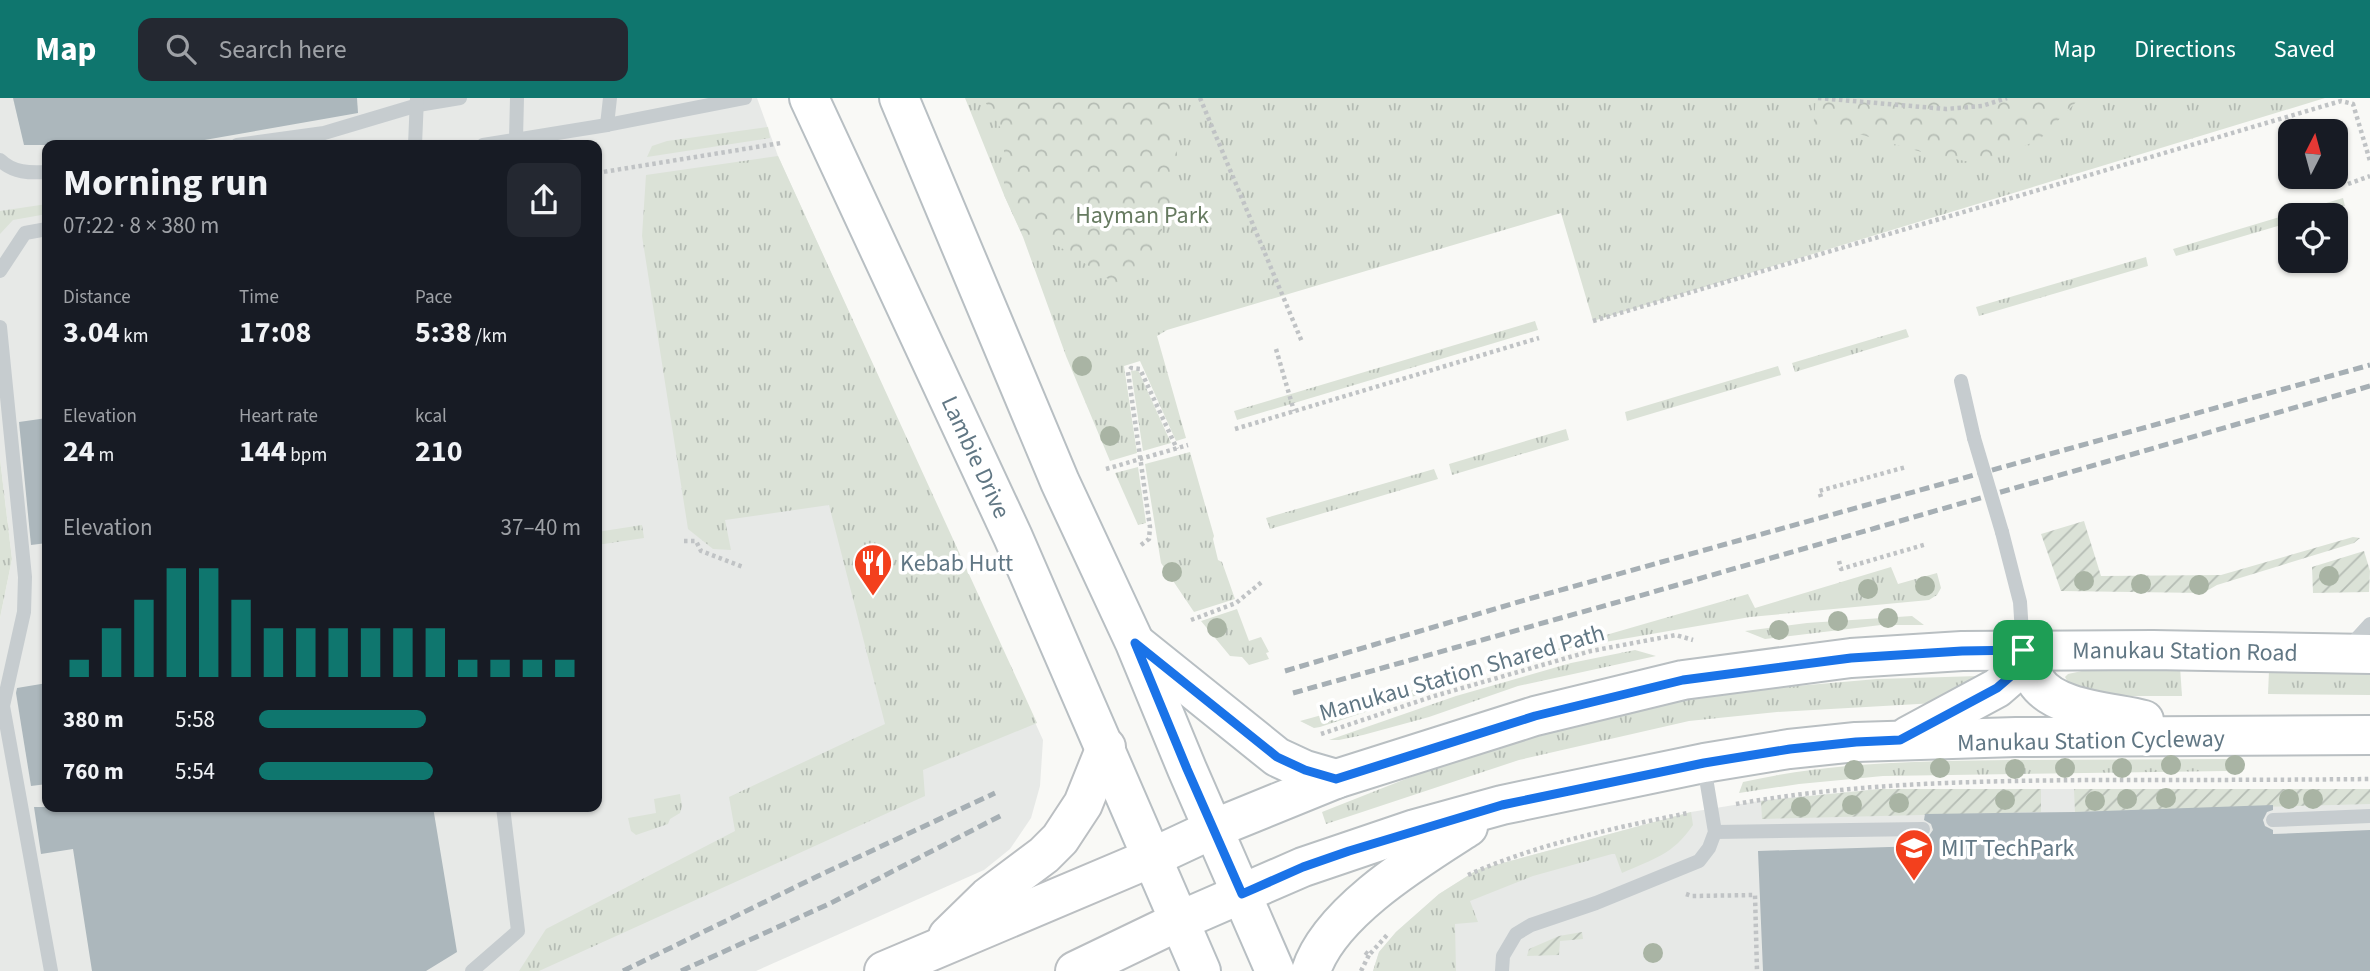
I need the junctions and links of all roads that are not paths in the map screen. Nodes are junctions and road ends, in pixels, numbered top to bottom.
1 (460, 98) edge
2 (517, 98) edge
3 (610, 98) edge
4 (745, 98) edge
5 (809, 98) edge
6 (899, 98) edge
7 (418, 101) edge
8 (607, 125) junction
9 (516, 139) junction
10 (273, 140) edge
11 (415, 140) edge
12 (510, 140) edge
13 (0, 160) edge
14 (42, 172) edge
15 (42, 230) edge
16 (0, 271) edge
17 (0, 327) edge
18 (1961, 381) dead end
19 (2370, 624) edge
20 (1135, 643) junction
21 (2023, 650) junction
22 (2356, 653) edge
23 (2370, 735) edge
24 (2206, 736) junction
25 (1900, 740) junction
26 (1106, 747) junction
27 (1704, 763) junction
28 (1336, 779) junction
29 (1502, 805) junction
30 (504, 812) edge
31 (2370, 816) edge
32 (2273, 820) dead end
33 (1923, 828) dead end
34 (1213, 829) junction
35 (1715, 832) junction
36 (1151, 858) junction
37 (1242, 894) junction
38 (1179, 921) junction
39 (932, 952) junction
40 (51, 971) edge
41 (472, 971) edge
42 (884, 971) edge
43 (1074, 971) edge
44 (1202, 971) edge
45 (1275, 971) edge
46 (1311, 971) edge
47 (1502, 971) edge

1 - 7 lane
2 - 9 lane
3 - 8 lane
4 - 8 lane
5 - 26 main road, Lambie Drive
6 - 20 main road
7 - 10 lane
7 - 11 lane
8 - 9 lane
9 - 12 lane
13 - 14 lane
15 - 16 lane
17 - 40 lane
18 - 21 lane, bridge
19 - 22 lane
20 - 28 main road
20 - 34 main road
21 - 22 main road, Manukau Station Road
21 - 24 main road
21 - 25 main road
21 - 28 main road, Manukau Station Road
23 - 24 main road
24 - 25 main road
25 - 27 main road
26 - 36 main road, Lambie Drive
26 - 39 main road
27 - 29 main road
27 - 35 lane
28 - 34 main road, Manukau Station Road
29 - 37 main road
29 - 46 main road
30 - 41 lane
31 - 32 lane
33 - 35 lane
34 - 36 main road, Manukau Station Road
34 - 37 main road
35 - 47 lane
36 - 38 main road, Lambie Drive
36 - 39 main road, Manukau Station Road
37 - 38 main road
37 - 45 main road
38 - 43 main road
38 - 44 main road, Lambie Drive
39 - 42 main road, Manukau Station Road

